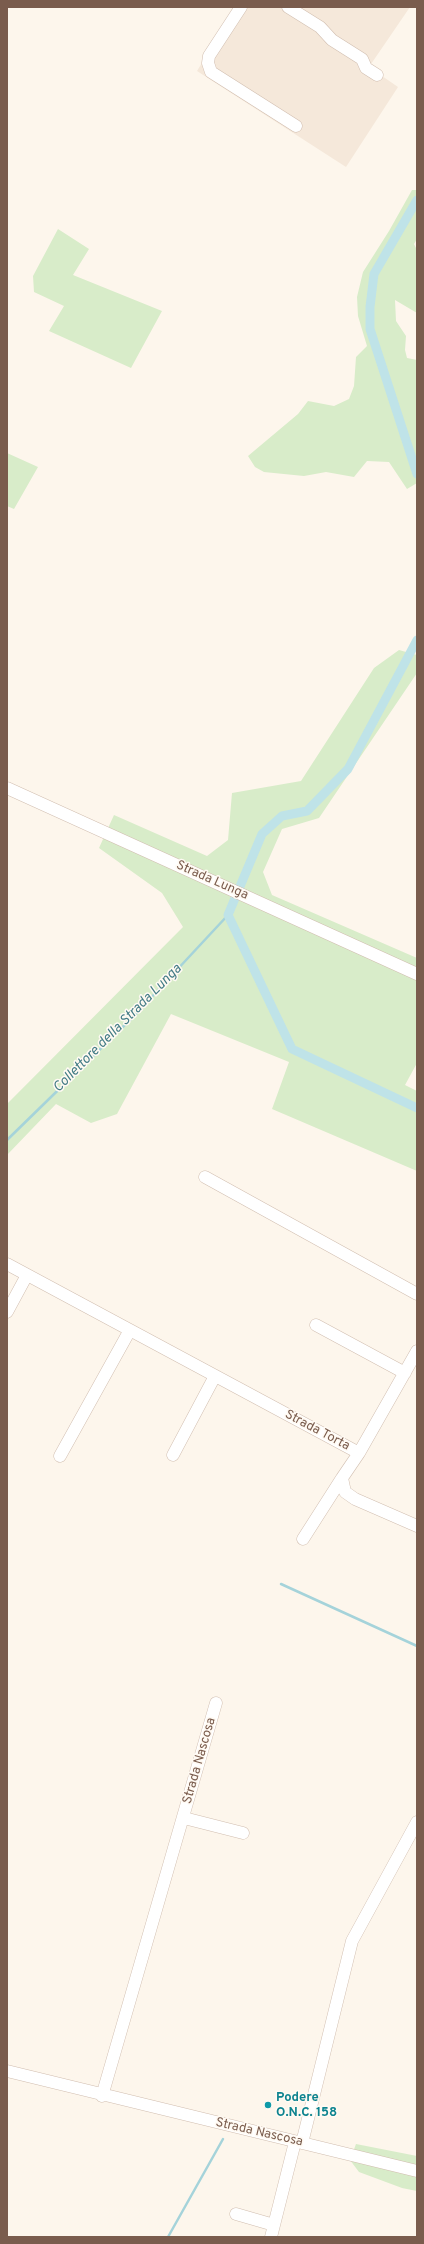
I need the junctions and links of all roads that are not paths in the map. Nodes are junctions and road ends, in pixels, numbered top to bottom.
1 (241, 7) edge
2 (288, 7) edge
3 (377, 75) dead end
4 (296, 126) dead end
5 (7, 788) edge
6 (417, 974) edge
7 (205, 1177) dead end
8 (7, 1264) edge
9 (27, 1275) junction
10 (417, 1294) edge
11 (7, 1312) edge
12 (316, 1325) dead end
13 (130, 1330) junction
14 (417, 1351) edge
15 (405, 1373) junction
16 (215, 1376) junction
17 (359, 1453) junction
18 (173, 1454) dead end
19 (60, 1456) dead end
20 (342, 1478) junction
21 (417, 1526) edge
22 (303, 1539) dead end
23 (216, 1704) dead end
24 (184, 1818) junction
25 (417, 1822) edge
26 (244, 1834) dead end
27 (8, 2074) edge
28 (102, 2096) junction
29 (298, 2143) junction
30 (417, 2171) edge
31 (236, 2214) dead end
32 (274, 2225) junction
33 (271, 2237) edge

1 - 4 street
2 - 3 street
5 - 6 street, Strada Lunga
7 - 10 street
8 - 9 street, Strada Torta
9 - 11 street
9 - 13 street, Strada Torta
12 - 15 street
13 - 16 street, Strada Torta
13 - 19 street
14 - 15 street, Strada Torta
15 - 17 street, Strada Torta
16 - 17 street, Strada Torta
16 - 18 street
17 - 20 street
20 - 21 street
20 - 22 street
23 - 24 street, Strada Nascosa
24 - 26 street, Strada Nascosa
24 - 28 street, Strada Nascosa
25 - 29 street
27 - 28 street, Strada Nascosa
28 - 29 street, Strada Nascosa
29 - 30 street, Strada Nascosa
29 - 32 street
31 - 32 street
32 - 33 street

